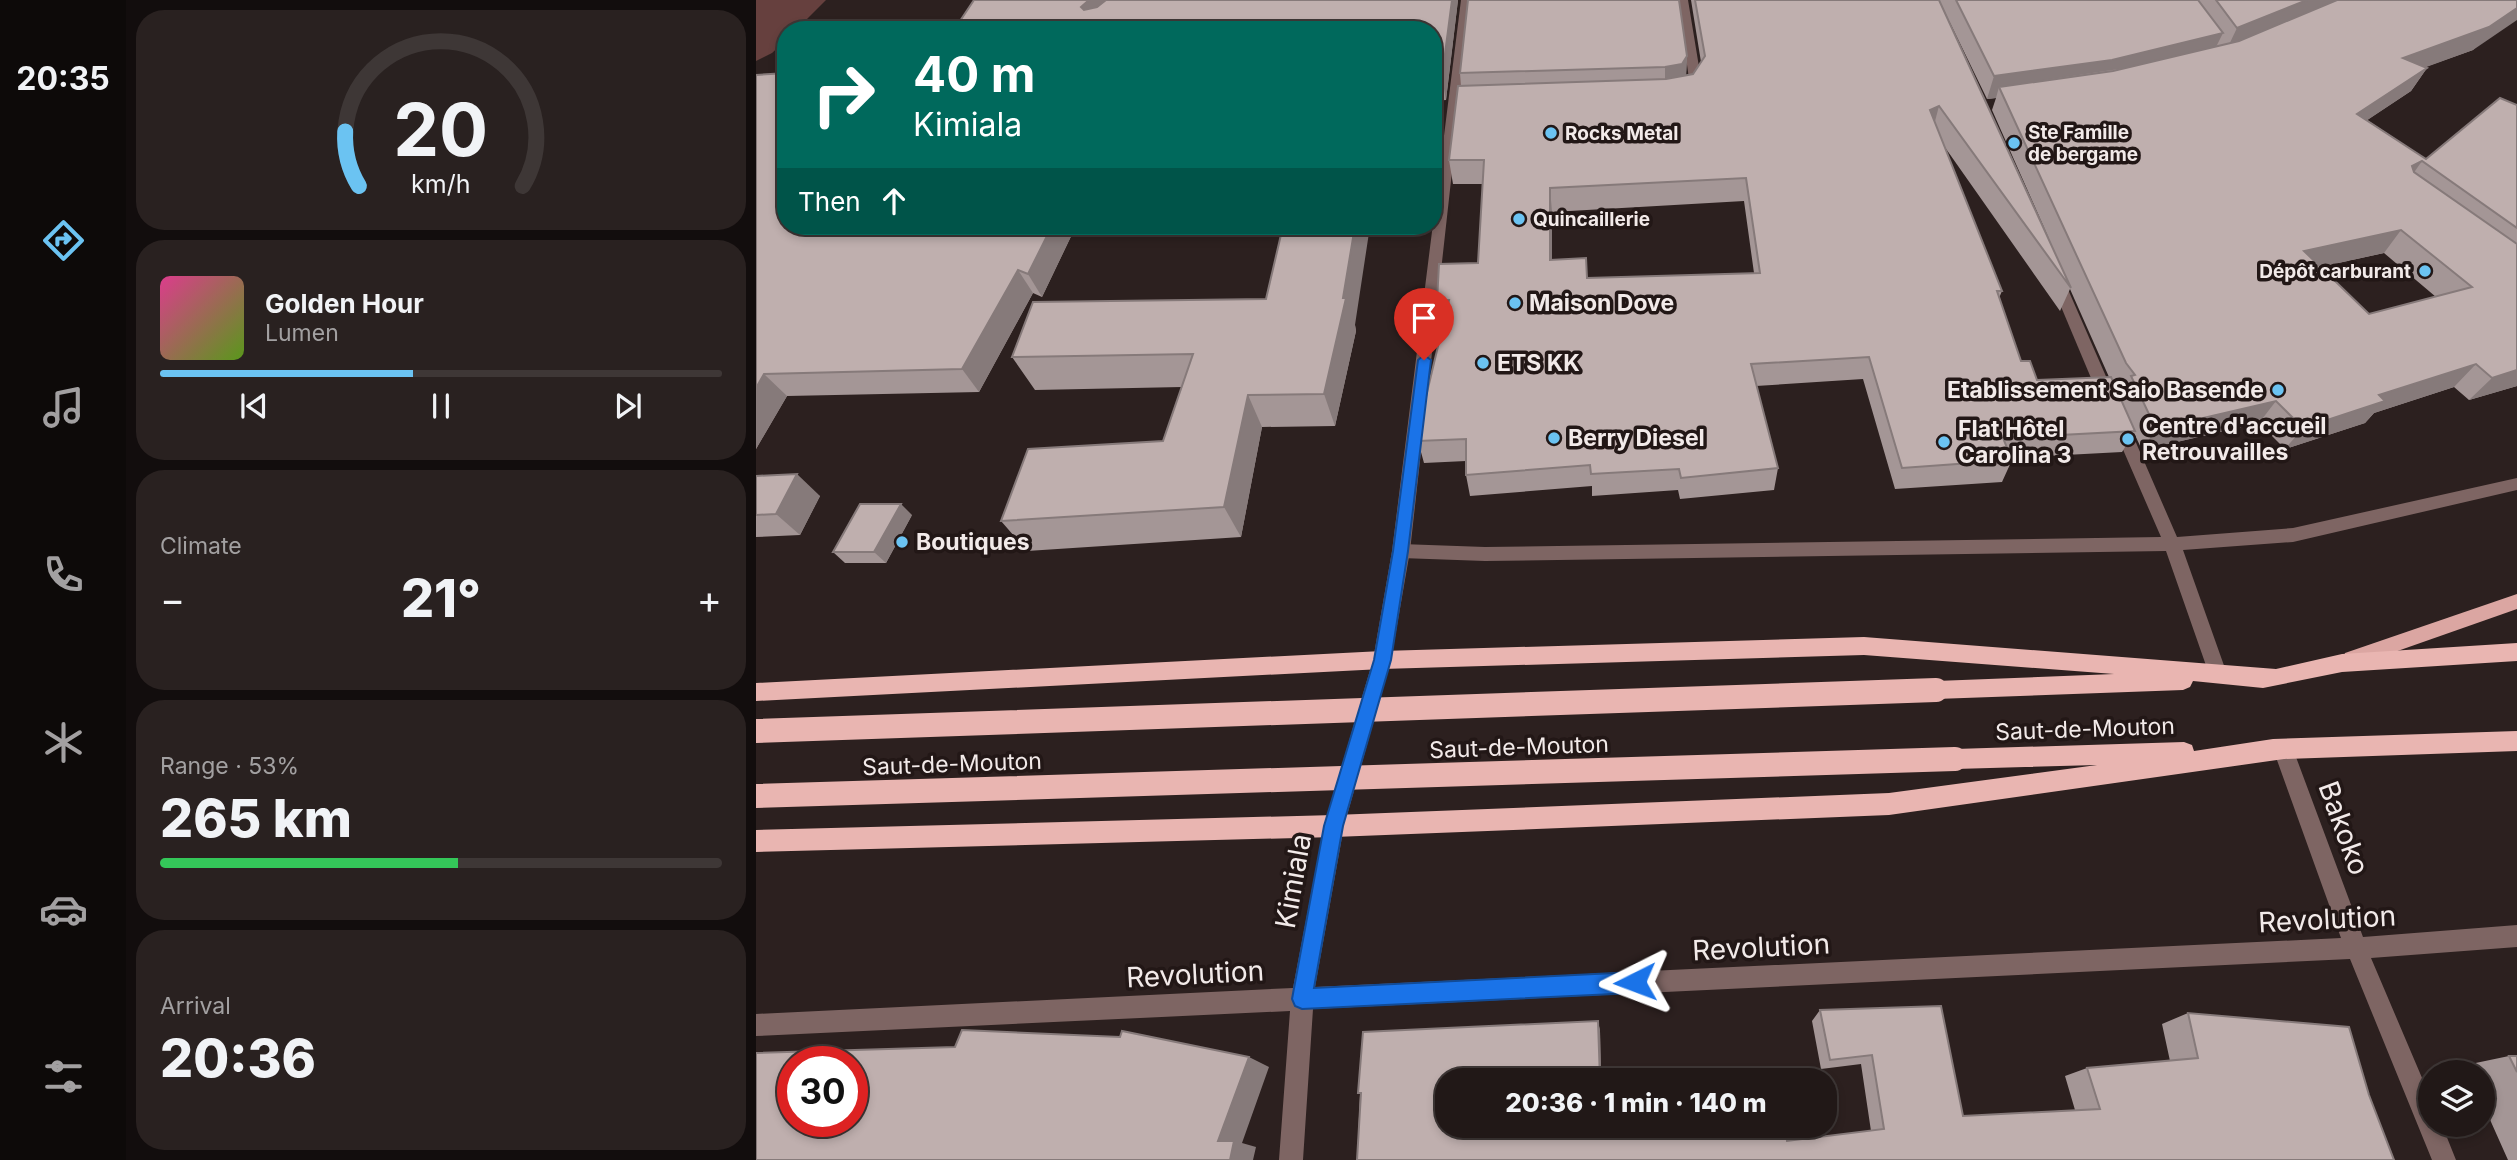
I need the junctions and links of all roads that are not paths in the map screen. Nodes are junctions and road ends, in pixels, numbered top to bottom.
1 (1466, 0) edge
2 (1683, 0) edge
3 (1676, 94) edge
4 (1442, 142) edge
5 (1451, 142) junction
6 (1442, 216) edge
7 (1440, 235) edge
8 (2052, 269) edge
9 (2517, 484) edge
10 (2172, 544) junction
11 (1401, 551) junction
12 (2517, 601) edge
13 (2517, 652) edge
14 (1382, 660) junction
15 (2342, 663) junction
16 (2218, 674) junction
17 (2276, 678) junction
18 (756, 692) edge
19 (756, 731) edge
20 (2517, 741) edge
21 (2283, 749) junction
22 (756, 796) edge
23 (1334, 826) junction
24 (756, 841) edge
25 (2517, 936) edge
26 (2356, 948) junction
27 (1302, 999) junction
28 (756, 1025) edge
29 (1291, 1160) edge
30 (2444, 1160) edge

1 - 5 street, Kimiala
2 - 3 street
4 - 5 street
5 - 6 street, Kimiala
7 - 11 street, Kimiala
8 - 10 street
9 - 10 street
10 - 11 street
10 - 16 street
11 - 14 street, Kimiala
12 - 15 main road
13 - 15 highway
14 - 16 highway
14 - 18 highway
14 - 23 street, Kimiala
15 - 17 highway
16 - 17 highway
17 - 19 highway, Saut-de-Mouton, bridge
20 - 21 highway
21 - 22 highway, Saut-de-Mouton, bridge
21 - 23 highway
21 - 26 street, Bakoko
23 - 24 highway
23 - 27 street, Kimiala
25 - 26 street, Revolution
26 - 27 street, Revolution
26 - 30 street, Bakoko
27 - 28 street, Revolution
27 - 29 street, Kimiala

